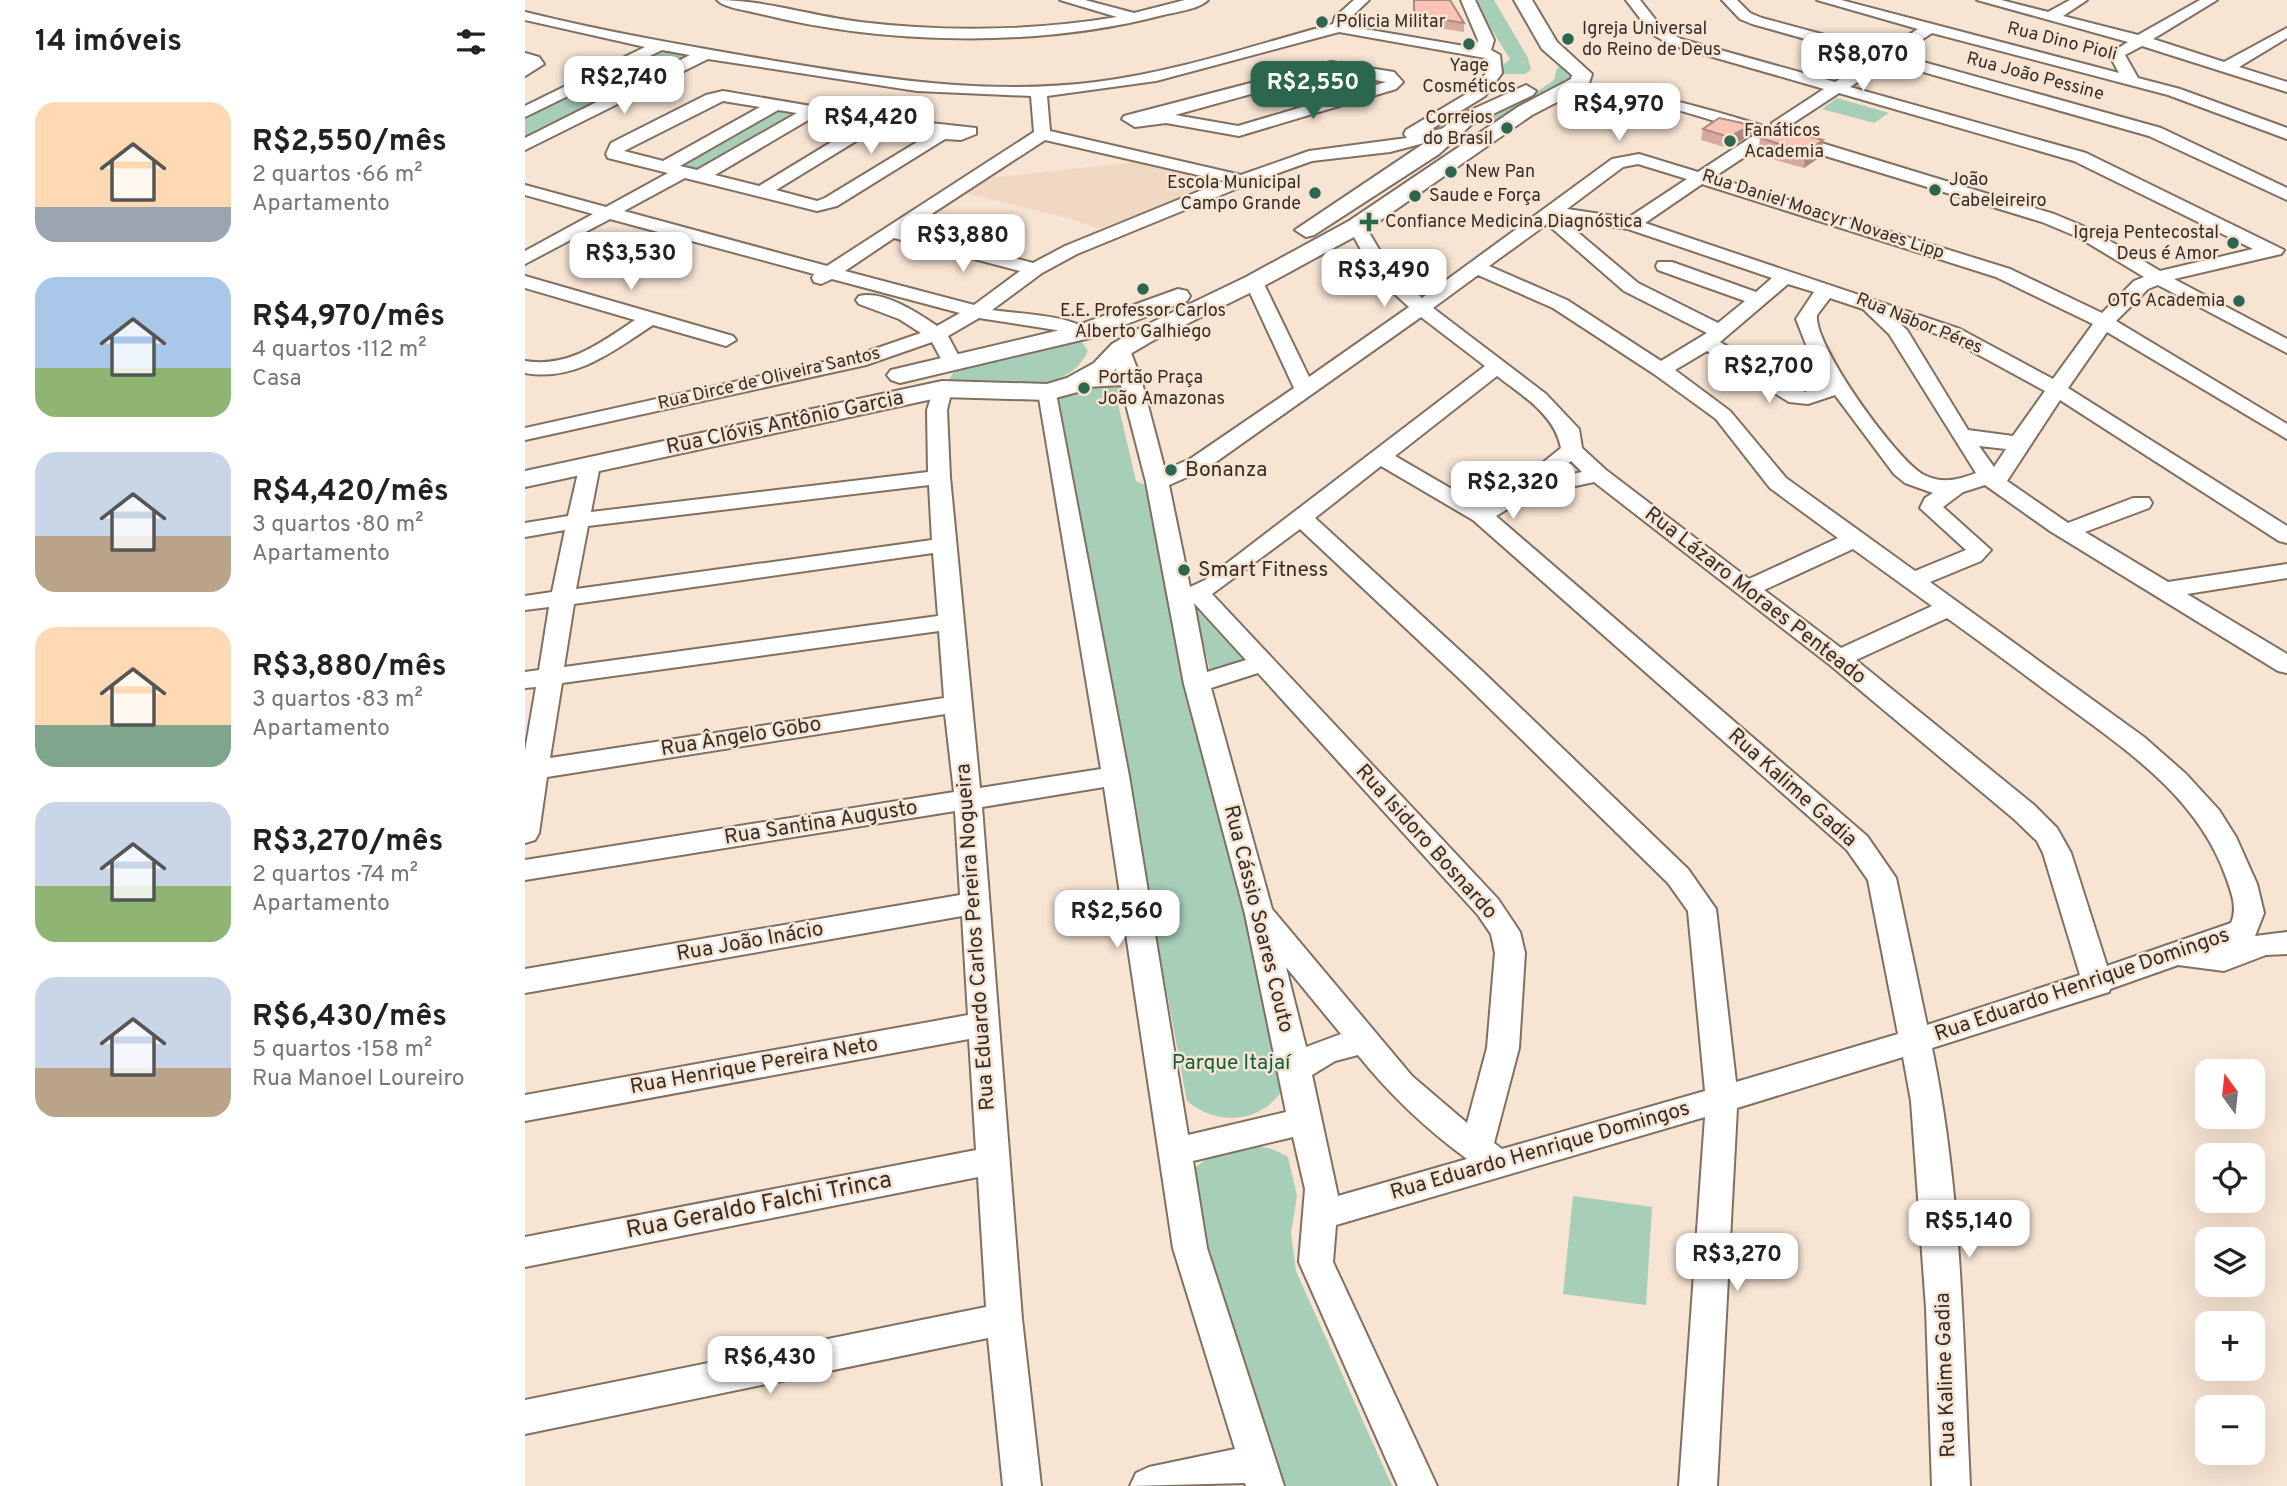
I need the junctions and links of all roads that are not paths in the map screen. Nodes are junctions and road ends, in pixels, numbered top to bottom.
1 (724, 0) edge
2 (1067, 0) edge
3 (1201, 0) edge
4 (1362, 0) edge
5 (1468, 0) edge
6 (1509, 0) edge
7 (1523, 0) edge
8 (1633, 0) edge
9 (1729, 0) edge
10 (1824, 0) edge
11 (1984, 0) edge
12 (2080, 0) edge
13 (2210, 0) edge
14 (525, 16) edge
15 (2052, 16) junction
16 (1136, 17) junction
17 (1340, 27) junction
18 (1927, 29) junction
19 (2287, 32) edge
20 (2143, 41) junction
21 (2271, 42) junction
22 (661, 45) junction
23 (2287, 47) edge
24 (1483, 52) junction
25 (707, 53) junction
26 (1886, 57) junction
27 (525, 58) edge
28 (1576, 66) junction
29 (1195, 67) junction
30 (2227, 67) junction
31 (525, 71) edge
32 (848, 78) junction
33 (2131, 80) junction
34 (1548, 81) junction
35 (2287, 87) edge
36 (1836, 89) junction
37 (1039, 92) junction
38 (1236, 93) junction
39 (1671, 100) junction
40 (1492, 101) junction
41 (813, 102) junction
42 (776, 105) junction
43 (525, 112) edge
44 (1277, 120) junction
45 (876, 122) junction
46 (1458, 126) junction
47 (1772, 130) junction
48 (1496, 132) junction
49 (1042, 134) junction
50 (2287, 134) edge
51 (525, 145) edge
52 (1390, 147) junction
53 (1330, 153) junction
54 (1415, 158) junction
55 (681, 173) junction
56 (1704, 178) junction
57 (1242, 180) junction
58 (525, 190) edge
59 (758, 193) junction
60 (2287, 195) edge
61 (525, 206) edge
62 (610, 212) junction
63 (1551, 214) junction
64 (588, 224) junction
65 (1631, 224) junction
66 (892, 232) junction
67 (1355, 234) junction
68 (2279, 249) edge
69 (525, 258) edge
70 (1665, 266) dead end
71 (1475, 267) junction
72 (1035, 269) junction
73 (830, 272) junction
74 (2165, 275) junction
75 (1786, 276) junction
76 (525, 282) edge
77 (813, 285) junction
78 (1250, 288) junction
79 (1008, 289) junction
80 (1828, 289) junction
81 (923, 298) junction
82 (1855, 298) junction
83 (1760, 300) junction
84 (1421, 308) junction
85 (977, 312) junction
86 (651, 318) junction
87 (2104, 322) junction
88 (1930, 325) junction
89 (2283, 327) edge
90 (1081, 332) junction
91 (934, 335) junction
92 (1900, 335) junction
93 (1713, 338) junction
94 (726, 340) dead end
95 (2287, 347) edge
96 (1121, 349) junction
97 (1499, 365) junction
98 (525, 368) edge
99 (1661, 370) junction
100 (947, 377) junction
101 (1131, 379) junction
102 (1076, 384) junction
103 (1838, 386) junction
104 (1304, 388) junction
105 (2058, 390) junction
106 (1048, 392) junction
107 (2287, 433) edge
108 (525, 434) edge
109 (1960, 434) junction
110 (1236, 437) joint
111 (2018, 443) junction
112 (1572, 450) junction
113 (525, 456) edge
114 (1380, 456) junction
115 (589, 465) junction
116 (1154, 473) junction
117 (1598, 475) junction
118 (939, 477) junction
119 (525, 479) edge
120 (1991, 479) junction
121 (1954, 489) junction
122 (1523, 490) junction
123 (2141, 503) dead end
124 (1482, 515) junction
125 (1302, 518) junction
126 (576, 521) junction
127 (525, 530) edge
128 (2067, 531) junction
129 (2287, 536) edge
130 (1855, 538) junction
131 (944, 545) junction
132 (2287, 571) edge
133 (1912, 581) junction
134 (1746, 589) junction
135 (2164, 590) junction
136 (563, 596) junction
137 (1190, 596) junction
138 (525, 603) edge
139 (1948, 608) junction
140 (950, 622) junction
141 (1839, 659) junction
142 (1264, 663) junction
143 (2287, 665) edge
144 (551, 675) junction
145 (525, 680) edge
146 (1197, 684) junction
147 (957, 704) junction
148 (530, 770) edge
149 (1117, 776) junction
150 (968, 800) junction
151 (525, 833) edge
152 (525, 870) edge
153 (975, 903) junction
154 (1259, 914) junction
155 (2287, 943) edge
156 (2177, 955) junction
157 (525, 981) edge
158 (2098, 984) junction
159 (983, 1024) junction
160 (1367, 1041) junction
161 (1916, 1042) junction
162 (1295, 1069) junction
163 (1722, 1097) junction
164 (525, 1108) edge
165 (1304, 1121) junction
166 (1173, 1152) junction
167 (1486, 1155) junction
168 (993, 1160) junction
169 (1318, 1216) junction
170 (525, 1252) edge
171 (1004, 1319) junction
172 (525, 1417) edge
173 (1260, 1474) edge
174 (1022, 1486) edge
175 (1149, 1486) edge
176 (1418, 1486) edge
177 (1698, 1486) edge
178 (1951, 1486) edge

1 - 16 street
2 - 16 street
3 - 16 street
4 - 17 street
5 - 24 street
6 - 34 main road
7 - 28 main road
8 - 36 street
9 - 26 street, Rua João Pessine
10 - 18 street, Rua Dino Pioli
11 - 15 street
12 - 15 street
13 - 20 street
14 - 22 street
15 - 20 street
17 - 24 street
17 - 29 street
18 - 26 street
18 - 33 street, Rua Dino Pioli
19 - 21 street
20 - 30 street
20 - 33 street
21 - 23 street
21 - 30 street
22 - 25 street
22 - 43 street
24 - 40 street
25 - 32 street
25 - 51 street
26 - 36 street
26 - 60 street, Rua João Pessine
27 - 31 street
28 - 34 main road
28 - 39 street
29 - 37 street
29 - 38 street
30 - 35 street
32 - 37 street
32 - 41 street
33 - 50 street, Rua Dino Pioli
34 - 39 street
34 - 40 main road
34 - 48 main road, Rua Clóvis Antônio Garcia
36 - 47 street
36 - 68 street
37 - 49 street
38 - 44 street
38 - 44 street
39 - 47 street
40 - 46 main road
40 - 52 street
41 - 42 street
41 - 45 street
41 - 55 street
42 - 55 street
42 - 55 street
44 - 53 street
45 - 59 street
45 - 59 street
46 - 48 main road
46 - 52 street, Rua Dirce de Oliveira Santos
46 - 54 main road
47 - 56 street
47 - 74 street
48 - 67 main road, Rua Clóvis Antônio Garcia
49 - 57 street
49 - 66 street
52 - 53 street, Rua Dirce de Oliveira Santos
52 - 54 street
53 - 57 street, Rua Dirce de Oliveira Santos
54 - 90 main road
55 - 59 street
55 - 62 street
56 - 63 street, Rua Daniel Moacyr Novaes Lipp
56 - 65 street
56 - 87 street, Rua Daniel Moacyr Novaes Lipp
57 - 72 street, Rua Dirce de Oliveira Santos
58 - 62 street
61 - 64 street
62 - 64 street
62 - 73 street
63 - 65 street, Rua Nabor Péres
63 - 71 street, Rua Daniel Moacyr Novaes Lipp
63 - 93 street
64 - 69 street
64 - 77 street
65 - 75 street, Rua Nabor Péres
66 - 72 street
66 - 73 street
67 - 78 main road, Rua Clóvis Antônio Garcia
67 - 84 street, Rua Lázaro Moraes Penteado
68 - 74 street
70 - 83 street
71 - 84 street, Rua Daniel Moacyr Novaes Lipp
71 - 99 street, Rua Eduardo Henrique Domingos
72 - 79 street, Rua Dirce de Oliveira Santos
73 - 77 street
73 - 81 street
74 - 87 street
74 - 89 street
74 - 95 street
75 - 80 street, Rua Nabor Péres
75 - 83 street
76 - 86 street
77 - 91 street
78 - 96 main road, Rua Clóvis Antônio Garcia
78 - 104 street
79 - 81 street
79 - 85 street, Rua Dirce de Oliveira Santos
80 - 82 street, Rua Nabor Péres
80 - 103 street
81 - 85 street
82 - 88 street, Rua Nabor Péres
82 - 92 street
83 - 93 street
84 - 97 street, Rua Lázaro Moraes Penteado
84 - 104 street, Rua Daniel Moacyr Novaes Lipp
85 - 90 street
85 - 91 street, Rua Dirce de Oliveira Santos
86 - 94 street
86 - 98 street
87 - 105 street
87 - 107 street, Rua Daniel Moacyr Novaes Lipp
88 - 92 street
88 - 105 street, Rua Nabor Péres
90 - 96 main road
90 - 100 main road
91 - 100 street
91 - 108 street, Rua Dirce de Oliveira Santos
92 - 109 street
93 - 99 street
93 - 103 street
96 - 101 street, Rua Cássio Soares Couto
96 - 102 main road, Rua Clóvis Antônio Garcia
97 - 112 street, Rua Lázaro Moraes Penteado
97 - 114 street
99 - 130 street, Rua Eduardo Henrique Domingos
100 - 106 main road, Rua Clóvis Antônio Garcia
100 - 113 main road, Rua Clóvis Antônio Garcia
100 - 115 main road, Rua Clóvis Antônio Garcia
100 - 118 street, Rua Eduardo Carlos Pereira Nogueira
101 - 102 street
101 - 116 street, Rua Cássio Soares Couto
102 - 106 main road, Rua Clóvis Antônio Garcia
103 - 121 street
104 - 110 street, Rua Daniel Moacyr Novaes Lipp
105 - 111 street
105 - 129 street, Rua Nabor Péres
106 - 149 street
109 - 111 street
109 - 120 street
110 - 116 street, Rua Daniel Moacyr Novaes Lipp
111 - 120 street
112 - 117 street, Rua Lázaro Moraes Penteado
112 - 122 street
114 - 124 street, Rua Kalime Gadia
114 - 125 street
115 - 119 main road, Rua Clóvis Antônio Garcia
115 - 126 street
116 - 137 street, Rua Cássio Soares Couto
117 - 122 street
117 - 134 street, Rua Lázaro Moraes Penteado
118 - 126 street
118 - 131 street, Rua Eduardo Carlos Pereira Nogueira
120 - 121 street
120 - 128 street
121 - 133 street
122 - 124 street
123 - 128 street
124 - 161 street, Rua Kalime Gadia
125 - 137 street
125 - 163 street
126 - 127 street
126 - 136 street
128 - 135 street
130 - 133 street, Rua Eduardo Henrique Domingos
130 - 134 street
131 - 136 street
131 - 140 street, Rua Eduardo Carlos Pereira Nogueira
132 - 135 street
133 - 139 street, Rua Eduardo Henrique Domingos
134 - 141 street, Rua Lázaro Moraes Penteado
135 - 143 street
136 - 138 street
136 - 144 street
137 - 142 street, Rua Isidoro Bosnardo
137 - 146 street, Rua Cássio Soares Couto
139 - 141 street
139 - 156 street, Rua Eduardo Henrique Domingos
140 - 144 street
140 - 147 street, Rua Eduardo Carlos Pereira Nogueira
141 - 158 street, Rua Lázaro Moraes Penteado
142 - 146 street
142 - 167 street, Rua Isidoro Bosnardo
144 - 145 street
144 - 148 street
146 - 154 street, Rua Cássio Soares Couto
147 - 148 street, Rua Ângelo Gobo
147 - 150 street, Rua Eduardo Carlos Pereira Nogueira
148 - 151 street
149 - 150 street, Rua Santina Augusto
149 - 166 street
150 - 152 street, Rua Santina Augusto
150 - 153 street, Rua Eduardo Carlos Pereira Nogueira
153 - 157 street, Rua João Inácio
153 - 159 street, Rua Eduardo Carlos Pereira Nogueira
154 - 160 street
154 - 162 street, Rua Cássio Soares Couto
155 - 156 street
156 - 158 street, Rua Eduardo Henrique Domingos
158 - 161 street, Rua Eduardo Henrique Domingos
159 - 164 street, Rua Henrique Pereira Neto
159 - 168 street, Rua Eduardo Carlos Pereira Nogueira
160 - 162 street
160 - 167 street
161 - 163 street, Rua Eduardo Henrique Domingos
161 - 178 street, Rua Kalime Gadia
162 - 165 street, Rua Cássio Soares Couto
163 - 167 street, Rua Eduardo Henrique Domingos
163 - 177 street
165 - 166 street
165 - 169 street, Rua Cássio Soares Couto
166 - 173 street
167 - 169 street, Rua Eduardo Henrique Domingos
168 - 170 street, Rua Geraldo Falchi Trinca
168 - 171 street, Rua Eduardo Carlos Pereira Nogueira
169 - 176 street, Rua Cássio Soares Couto
171 - 172 street
171 - 174 street, Rua Eduardo Carlos Pereira Nogueira
173 - 175 street

